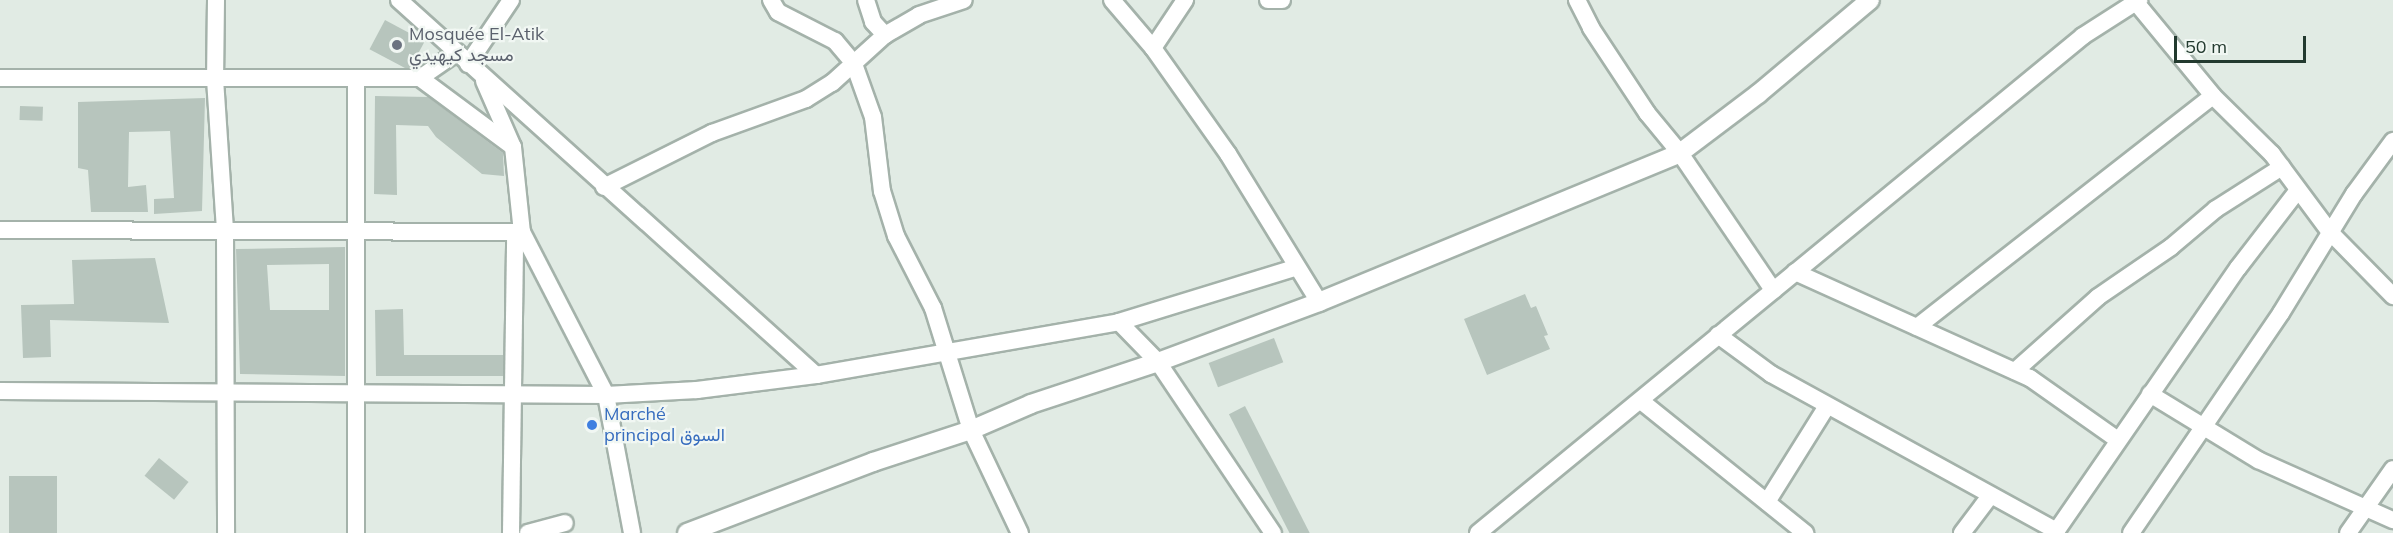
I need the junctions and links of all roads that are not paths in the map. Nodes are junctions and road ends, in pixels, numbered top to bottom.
1 (216, 0) edge
2 (399, 0) edge
3 (511, 0) edge
4 (771, 0) edge
5 (866, 0) edge
6 (964, 0) edge
7 (1112, 0) edge
8 (1185, 0) edge
9 (1268, 0) edge
10 (1282, 0) edge
11 (1577, 0) edge
12 (1870, 0) edge
13 (2136, 1) edge
14 (885, 35) junction
15 (1153, 48) junction
16 (456, 52) junction
17 (468, 64) junction
18 (854, 64) junction
19 (0, 78) edge
20 (356, 78) junction
21 (420, 78) junction
22 (483, 78) junction
23 (215, 79) junction
24 (2213, 96) junction
25 (2393, 141) edge
26 (513, 147) junction
27 (1680, 153) junction
28 (2282, 167) junction
29 (604, 187) junction
30 (2298, 190) junction
31 (0, 230) edge
32 (225, 231) junction
33 (357, 232) junction
34 (519, 232) junction
35 (2330, 232) junction
36 (1296, 268) junction
37 (1795, 272) junction
38 (1773, 290) junction
39 (2393, 296) edge
40 (1319, 302) junction
41 (1119, 322) junction
42 (1917, 327) junction
43 (1719, 335) junction
44 (948, 352) junction
45 (1158, 362) junction
46 (2015, 371) junction
47 (816, 375) junction
48 (0, 392) edge
49 (358, 392) junction
50 (511, 394) junction
51 (2150, 394) junction
52 (225, 395) junction
53 (606, 395) junction
54 (1641, 401) junction
55 (1827, 406) junction
56 (2202, 426) junction
57 (971, 430) junction
58 (2118, 440) junction
59 (2393, 469) edge
60 (1990, 496) junction
61 (1767, 502) junction
62 (2366, 508) junction
63 (2393, 520) edge
64 (565, 523) dead end
65 (2056, 532) edge
66 (226, 533) edge
67 (356, 533) edge
68 (511, 533) edge
69 (528, 533) edge
70 (632, 533) edge
71 (687, 533) edge
72 (1020, 533) edge
73 (1273, 533) edge
74 (1478, 533) edge
75 (1805, 533) edge
76 (1962, 533) edge
77 (2131, 533) edge
78 (2348, 533) edge

1 - 23 street
2 - 16 street
3 - 17 street
4 - 18 street
5 - 14 street
6 - 14 street
7 - 15 street
8 - 15 street
9 - 10 street
11 - 27 street
12 - 27 street
13 - 24 street
13 - 37 street
14 - 18 street
15 - 36 street
16 - 17 street
16 - 21 street
17 - 22 street
18 - 29 street
18 - 44 street
19 - 23 street
20 - 21 street
20 - 23 street
20 - 33 street
21 - 26 street
22 - 26 street
22 - 29 street
23 - 32 street
24 - 28 street
24 - 42 street
25 - 35 street
26 - 34 street
27 - 38 street
27 - 40 street
28 - 30 street
28 - 46 street
29 - 47 street
30 - 35 street
30 - 51 street
31 - 32 street
32 - 33 street
32 - 52 street
33 - 34 street
33 - 49 street
34 - 50 street
34 - 53 street
35 - 39 street
35 - 56 street
36 - 40 street
36 - 41 street
37 - 38 street
37 - 42 street
38 - 43 street
40 - 45 street
41 - 44 street
41 - 45 street
42 - 46 street
43 - 54 street
43 - 55 street
44 - 47 street
44 - 57 street
45 - 57 street
45 - 73 street
46 - 58 street
47 - 53 street
48 - 52 street
49 - 50 street
49 - 52 street
49 - 67 street
50 - 53 street
50 - 68 street
51 - 56 street
51 - 58 street
52 - 66 street
53 - 70 street
54 - 61 street
54 - 74 street
55 - 60 street
55 - 61 street
56 - 62 street
56 - 77 street
57 - 71 street
57 - 72 street
58 - 65 street
59 - 62 street
60 - 65 street
60 - 76 street
61 - 75 street
62 - 63 street
62 - 78 street
64 - 69 street

